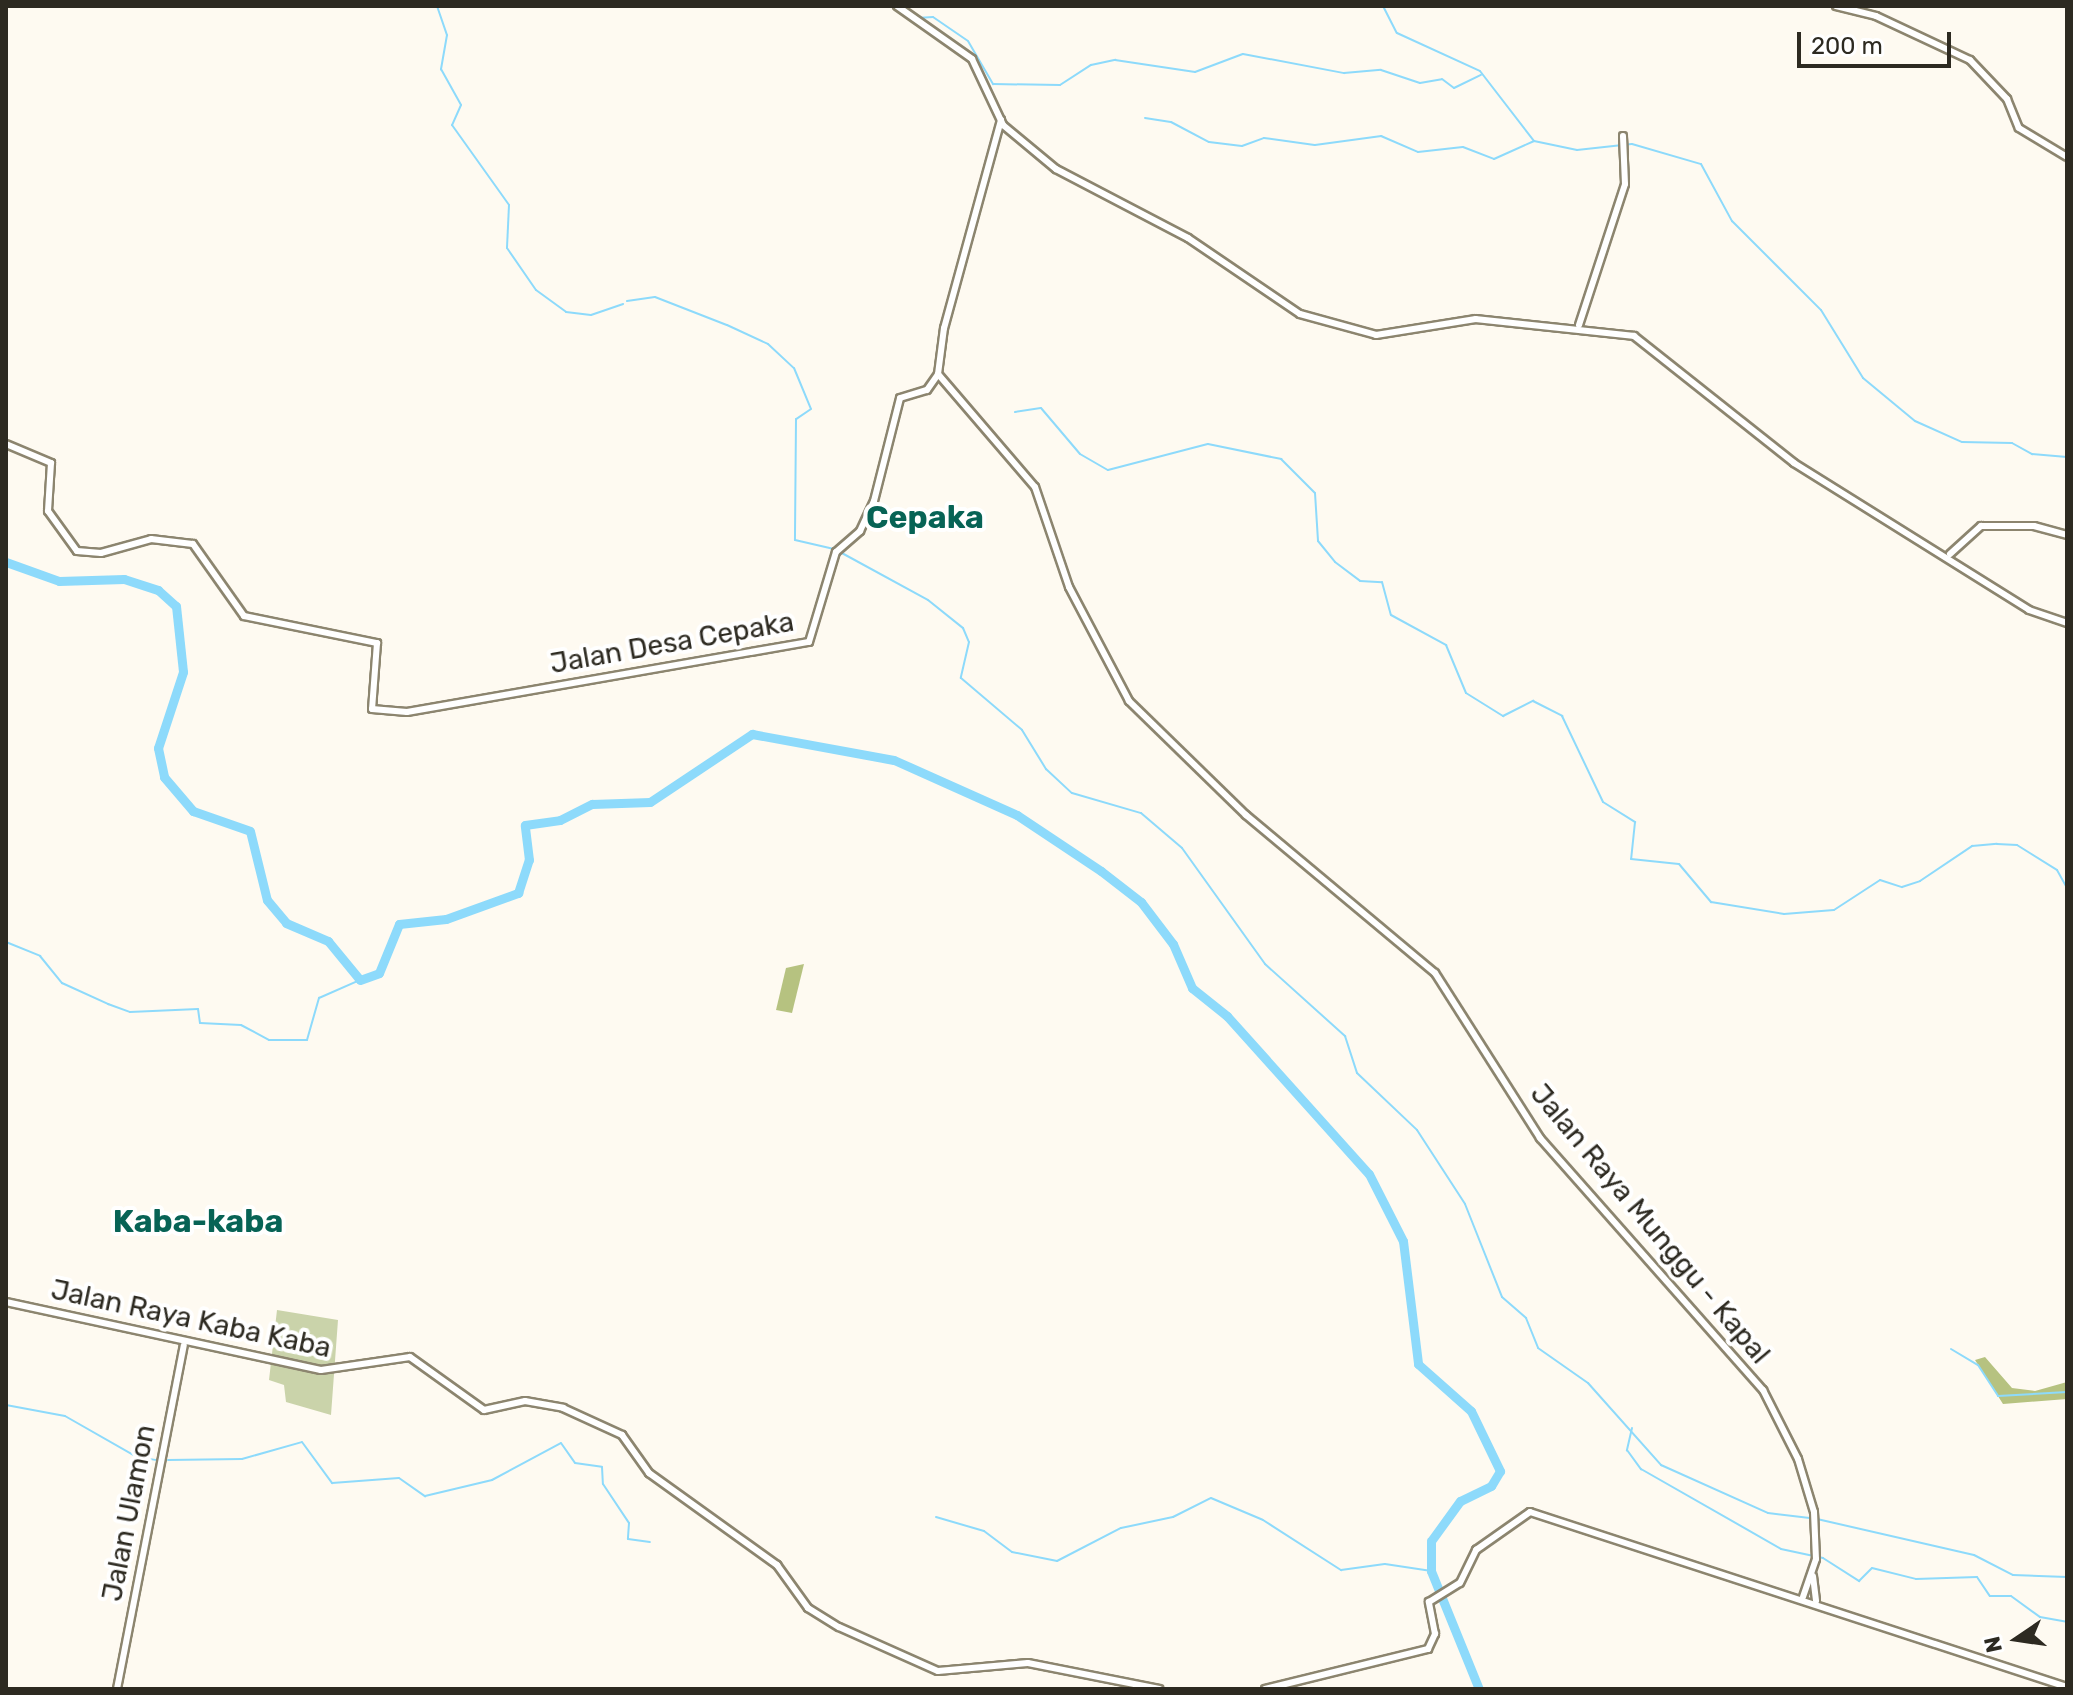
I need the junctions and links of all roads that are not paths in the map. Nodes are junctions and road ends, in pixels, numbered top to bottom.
1 (897, 6) edge
2 (1836, 6) edge
3 (1001, 120) junction
4 (1010, 132) junction
5 (1623, 136) dead end
6 (996, 137) junction
7 (2067, 157) edge
8 (1579, 325) junction
9 (938, 374) junction
10 (6, 444) edge
11 (2067, 535) edge
12 (1950, 554) junction
13 (2067, 623) edge
14 (6, 1302) edge
15 (184, 1345) junction
16 (1813, 1576) junction
17 (1803, 1597) junction
18 (1816, 1601) junction
19 (2067, 1687) edge
20 (117, 1689) edge
21 (1159, 1689) edge
22 (1265, 1689) edge

1 - 3 street
2 - 7 street
3 - 4 street
3 - 6 street
4 - 6 street
4 - 8 street
5 - 8 street
6 - 9 street
8 - 12 street
9 - 10 street, Jalan Desa Cepaka
9 - 16 street, Jalan Raya Munggu - Kapal
11 - 12 street
12 - 13 street
14 - 15 street, Jalan Raya Kaba Kaba
15 - 20 street, Jalan Ulamon
15 - 21 street, Jalan Raya Kaba Kaba
16 - 17 street, Jalan Raya Munggu - Kapal
16 - 18 street, Jalan Raya Munggu - Kapal
17 - 18 street
17 - 22 street
18 - 19 street

